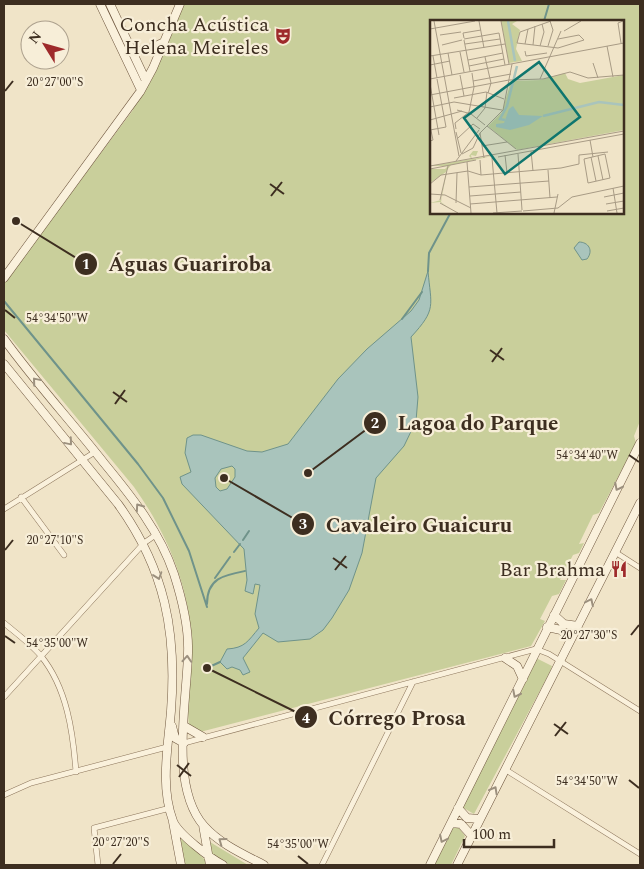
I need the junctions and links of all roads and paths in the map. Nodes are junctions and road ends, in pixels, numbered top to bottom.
1 (100, 4) edge
2 (110, 4) edge
3 (180, 4) edge
4 (164, 42) junction
5 (132, 51) junction
6 (146, 81) junction
7 (141, 90) junction
8 (4, 278) edge
9 (4, 339) edge
10 (4, 364) edge
11 (640, 443) edge
12 (95, 452) junction
13 (83, 459) junction
14 (21, 497) junction
15 (640, 503) edge
16 (4, 507) edge
17 (156, 534) junction
18 (144, 542) junction
19 (615, 552) junction
20 (64, 555) dead end
21 (640, 568) edge
22 (554, 615) junction
23 (4, 623) edge
24 (578, 626) junction
25 (547, 627) junction
26 (571, 639) junction
27 (536, 649) junction
28 (41, 656) junction
29 (505, 658) junction
30 (560, 661) junction
31 (173, 675) junction
32 (523, 678) junction
33 (413, 682) junction
34 (185, 691) junction
35 (4, 698) edge
36 (171, 711) junction
37 (640, 712) edge
38 (184, 726) junction
39 (203, 737) junction
40 (184, 743) junction
41 (167, 747) junction
42 (506, 770) junction
43 (76, 772) junction
44 (4, 795) edge
45 (170, 808) junction
46 (458, 808) junction
47 (479, 819) junction
48 (173, 822) junction
49 (451, 823) junction
50 (203, 826) junction
51 (471, 835) junction
52 (640, 854) edge
53 (208, 856) junction
54 (98, 865) edge
55 (181, 865) edge
56 (210, 865) edge
57 (223, 865) edge
58 (264, 865) edge
59 (322, 865) edge
60 (430, 865) edge
61 (457, 865) edge

1 - 7 main road
2 - 5 main road
3 - 4 main road
4 - 5 main road
4 - 6 main road
5 - 6 main road
6 - 7 main road
7 - 8 main road
12 -> 9 main road
10 -> 13 main road
11 -> 22 main road
12 - 13 street
17 -> 12 main road
13 - 14 street
13 - 18 main road
14 - 16 street
14 - 20 street
15 - 19 main road
17 - 18 street
34 -> 17 main road
18 - 28 street
18 -> 31 main road
19 - 21 street
24 -> 19 main road
22 - 24 main road
22 - 25 main road
23 - 28 street
24 - 26 main road
25 - 26 main road
25 - 27 main road
26 - 30 main road
27 - 29 street
27 - 30 street
27 - 32 main road
28 - 35 street
28 - 43 street
29 - 32 main road
29 - 33 street
30 - 37 street
30 - 42 main road
31 - 34 main road
31 - 36 main road
32 -> 46 main road
33 - 39 street
33 - 59 street
34 - 38 main road
36 - 40 main road
36 - 41 main road
38 - 39 main road
38 - 40 main road
39 - 40 street
40 - 50 main road
41 - 43 street
41 - 45 main road
47 -> 42 main road
42 - 52 street
43 - 44 street
45 - 48 main road
45 - 54 street
46 - 47 main road
46 - 49 main road
47 - 51 main road
48 - 53 main road
48 - 55 main road
49 - 51 main road
49 -> 60 main road
50 - 53 main road
58 -> 50 main road
51 - 61 main road
53 - 56 main road
53 - 57 main road

